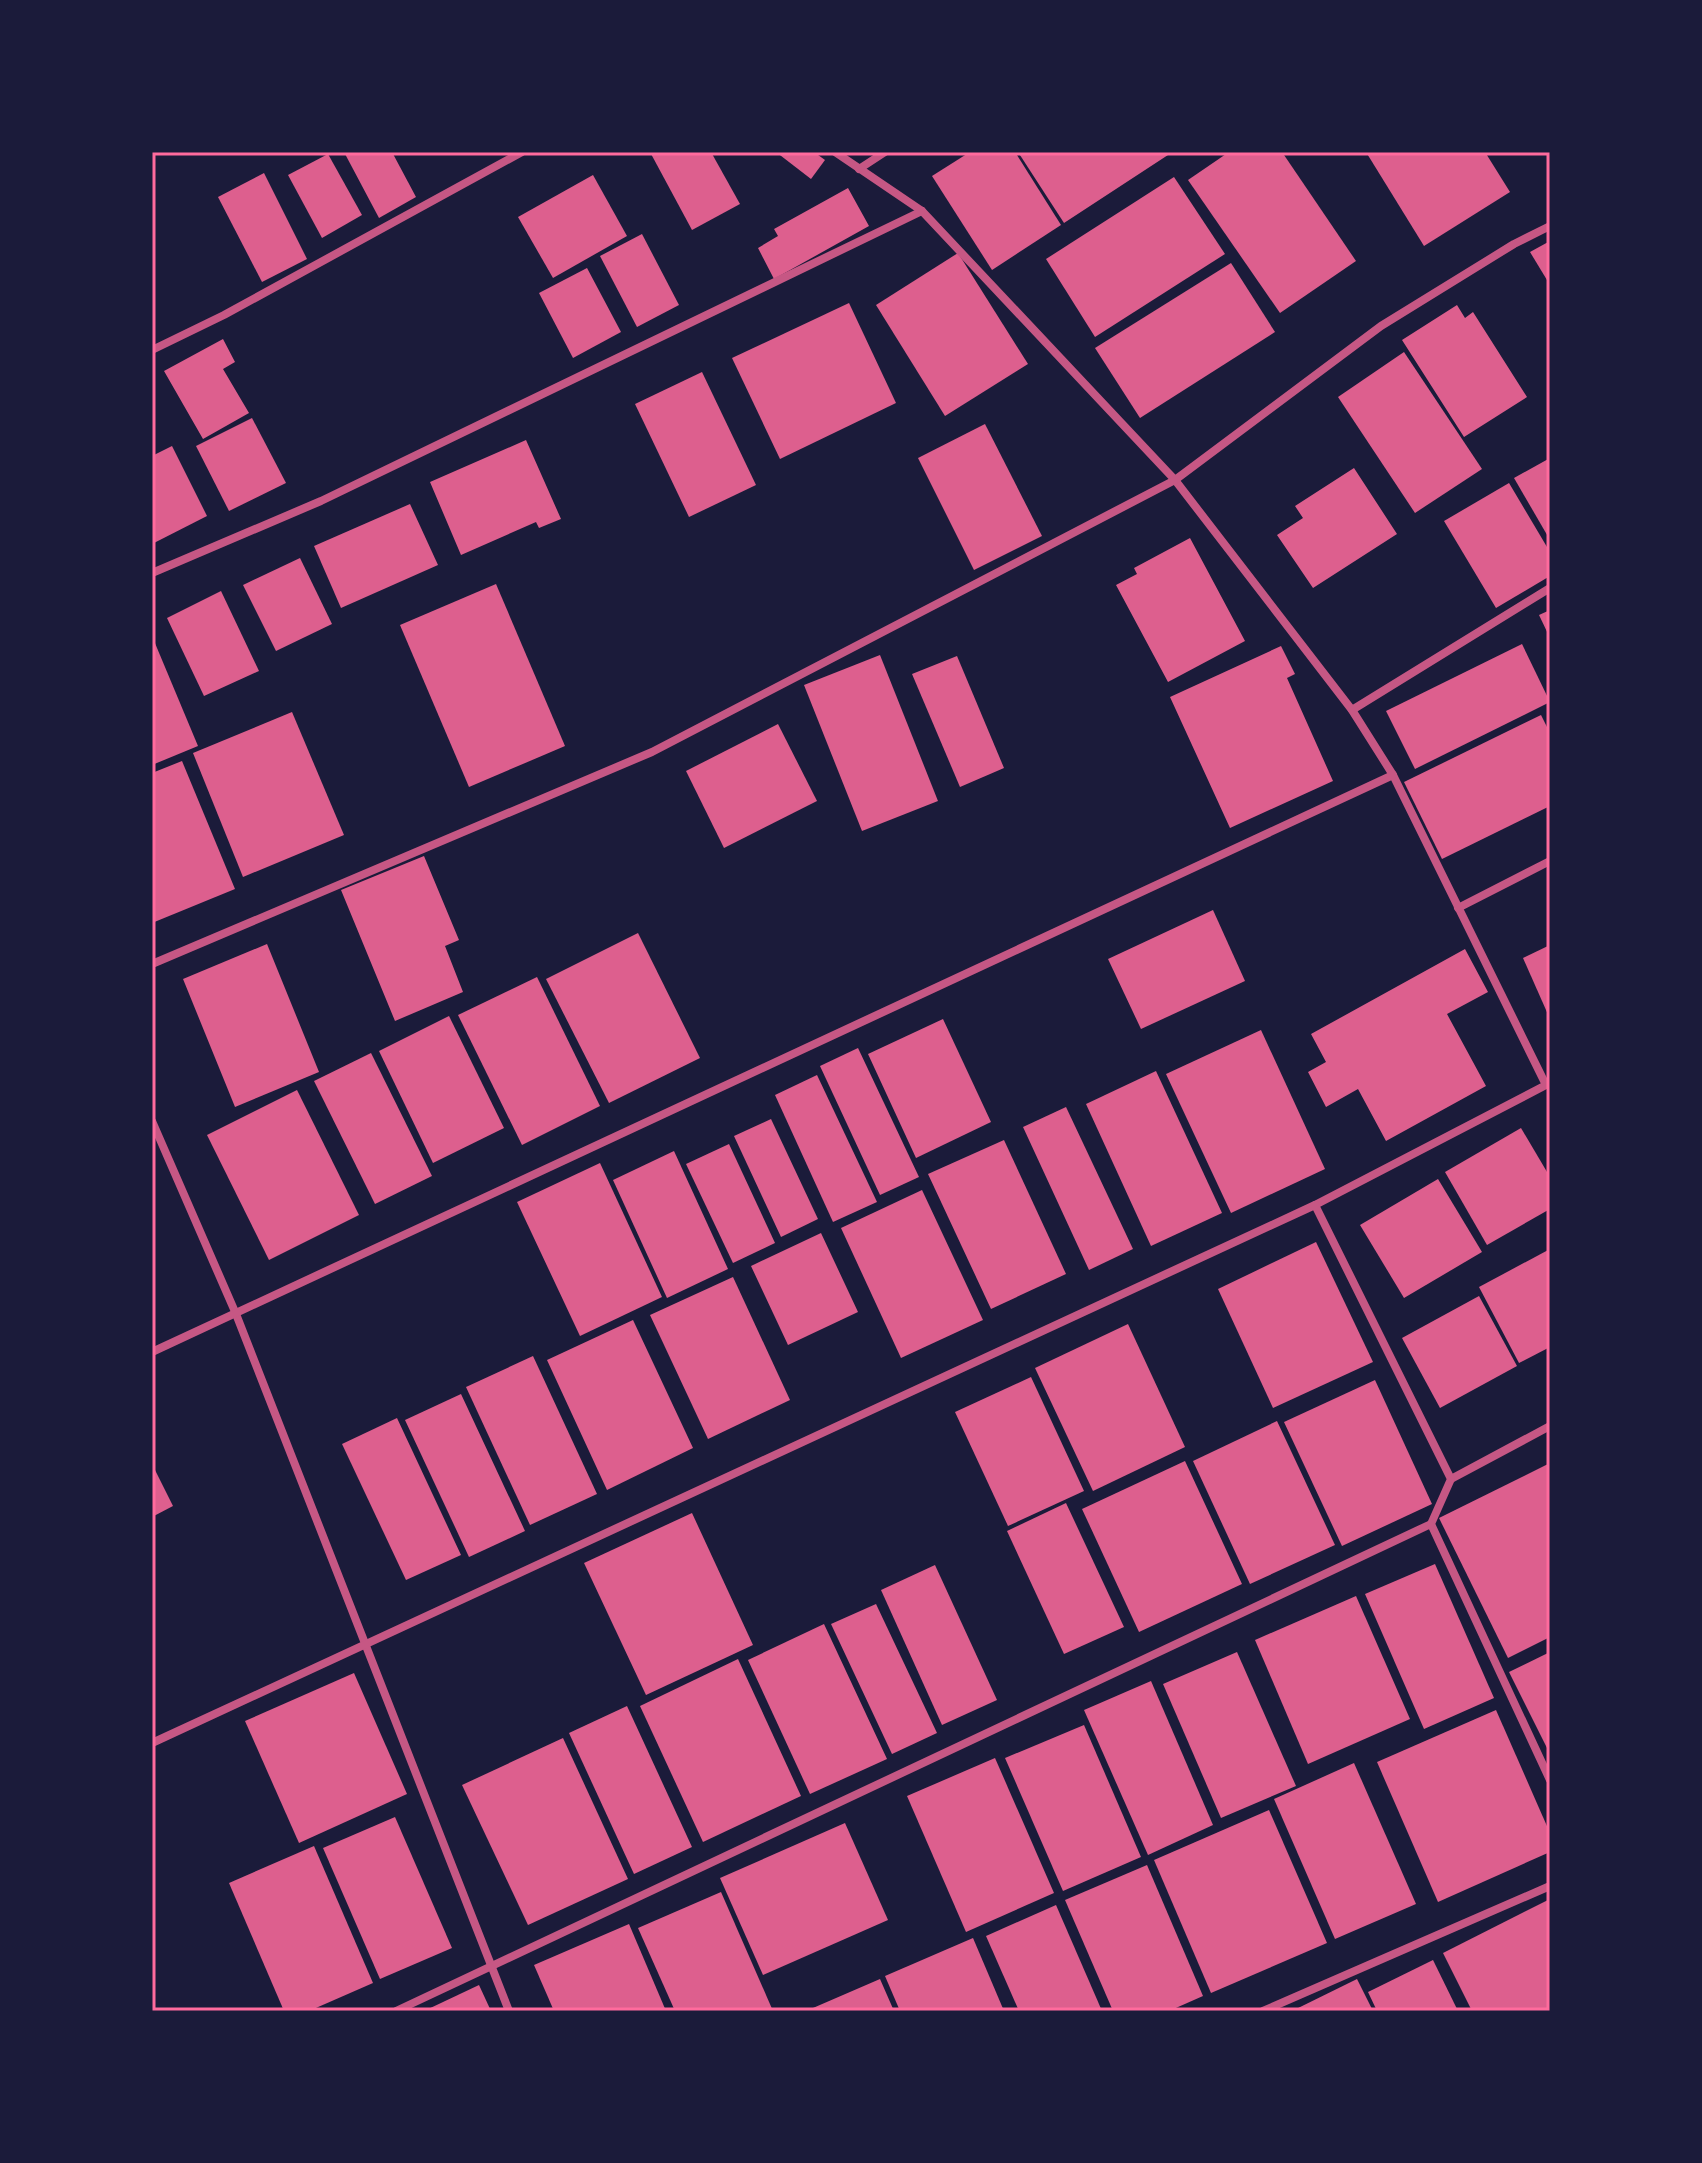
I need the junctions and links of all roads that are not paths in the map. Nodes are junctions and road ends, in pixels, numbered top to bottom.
1 (522, 152) edge
2 (835, 152) edge
3 (885, 152) edge
4 (859, 169) junction
5 (922, 211) junction
6 (1550, 226) edge
7 (152, 350) edge
8 (1175, 480) junction
9 (152, 573) edge
10 (1550, 588) edge
11 (1352, 710) junction
12 (1393, 775) junction
13 (1550, 861) edge
14 (1458, 908) junction
15 (152, 964) edge
16 (1548, 1085) edge
17 (152, 1121) edge
18 (1315, 1205) junction
19 (236, 1314) junction
20 (152, 1352) edge
21 (1550, 1426) edge
22 (1451, 1479) junction
23 (1431, 1524) junction
24 (365, 1647) junction
25 (152, 1743) edge
26 (1550, 1780) edge
27 (1550, 1886) edge
28 (491, 1968) junction
29 (396, 2011) edge
30 (509, 2011) edge
31 (1263, 2011) edge

1 - 7 street
2 - 4 street
3 - 4 street
4 - 5 street
5 - 8 street
5 - 9 street
6 - 8 street
8 - 11 street
8 - 15 street
10 - 11 street
11 - 12 street
12 - 14 street
12 - 19 street
13 - 14 street
14 - 16 street
16 - 18 street
17 - 19 street
18 - 22 street
18 - 24 street
19 - 20 street
19 - 24 street
21 - 22 street
22 - 23 street
23 - 26 street
23 - 28 street
24 - 25 street
24 - 28 street
27 - 31 street
28 - 29 street
28 - 30 street

